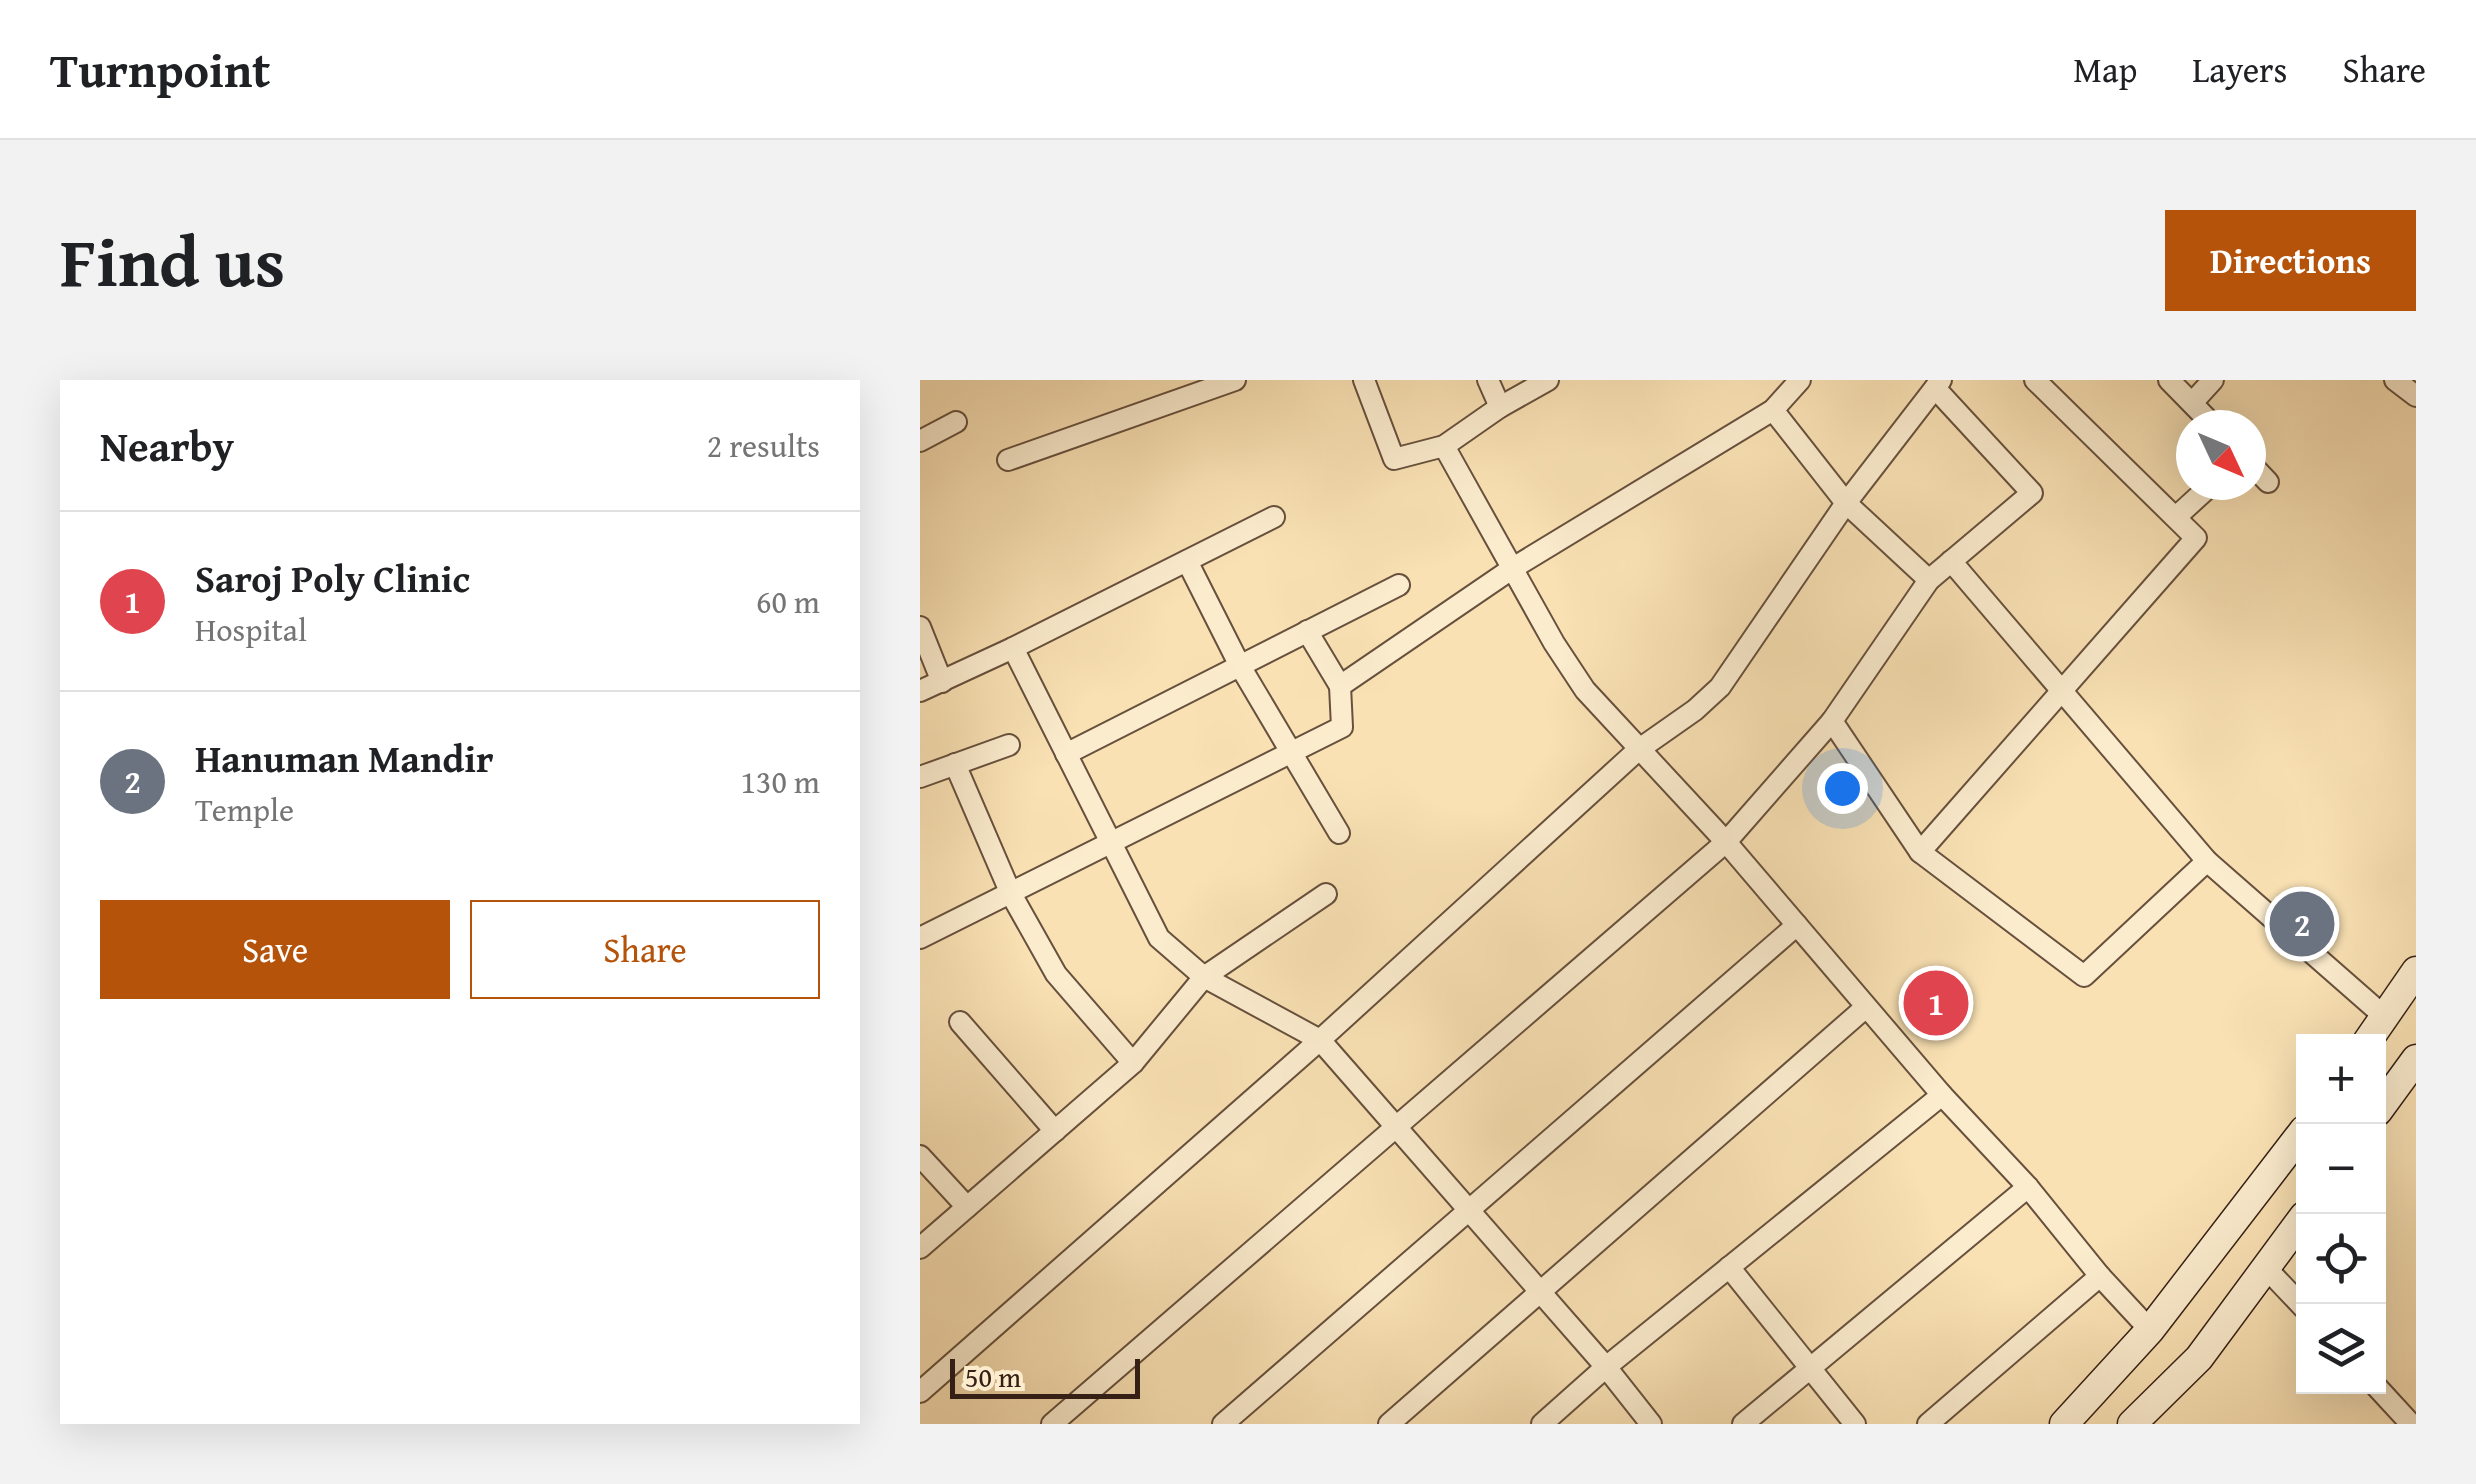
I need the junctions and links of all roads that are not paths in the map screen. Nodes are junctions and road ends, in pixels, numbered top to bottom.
1 (1364, 380) edge
2 (1488, 380) edge
3 (1548, 380) edge
4 (1800, 380) edge
5 (2035, 380) edge
6 (2169, 380) edge
7 (2213, 380) edge
8 (2395, 380) edge
9 (1226, 381) edge
10 (1938, 384) edge
11 (2416, 396) edge
12 (2192, 403) junction
13 (1500, 407) junction
14 (1773, 410) junction
15 (2199, 410) edge
16 (956, 422) dead end
17 (920, 442) edge
18 (1444, 446) junction
19 (1008, 460) dead end
20 (2194, 500) edge
21 (1846, 504) junction
22 (1274, 517) dead end
23 (2176, 517) junction
24 (1187, 560) junction
25 (1951, 560) junction
26 (1513, 568) junction
27 (1930, 580) junction
28 (1399, 584) dead end
29 (920, 627) edge
30 (1307, 631) junction
31 (1013, 648) junction
32 (1240, 666) junction
33 (942, 682) junction
34 (1340, 686) junction
35 (2064, 689) junction
36 (920, 691) edge
37 (1832, 722) junction
38 (1009, 746) dead end
39 (1638, 750) junction
40 (1289, 753) junction
41 (1066, 754) junction
42 (955, 764) junction
43 (920, 777) edge
44 (1339, 834) dead end
45 (1726, 842) junction
46 (1110, 843) junction
47 (1920, 852) junction
48 (2206, 861) junction
49 (1011, 894) junction
50 (1326, 894) dead end
51 (1797, 925) junction
52 (920, 938) edge
53 (2416, 971) edge
54 (1204, 978) junction
55 (1866, 1007) junction
56 (2385, 1017) junction
57 (960, 1022) dead end
58 (2373, 1034) edge
59 (1320, 1040) junction
60 (2416, 1059) edge
61 (1132, 1063) junction
62 (1942, 1095) junction
63 (2386, 1100) edge
64 (1394, 1125) junction
65 (1055, 1131) junction
66 (2296, 1140) edge
67 (920, 1156) edge
68 (2028, 1188) junction
69 (968, 1207) junction
70 (1470, 1212) junction
71 (2296, 1227) edge
72 (920, 1248) edge
73 (1729, 1267) junction
74 (2266, 1268) junction
75 (2100, 1276) junction
76 (1542, 1294) junction
77 (2300, 1304) edge
78 (2150, 1330) junction
79 (1606, 1367) junction
80 (1809, 1370) junction
81 (920, 1392) edge
82 (2383, 1394) edge
83 (1052, 1424) edge
84 (1223, 1424) edge
85 (1390, 1424) edge
86 (1542, 1424) edge
87 (1652, 1424) edge
88 (1744, 1424) edge
89 (1855, 1424) edge
90 (1928, 1424) edge
91 (2064, 1424) edge
92 (2132, 1424) edge
93 (2411, 1424) edge

1 - 18 street
2 - 13 street
3 - 13 street
4 - 14 street
5 - 23 street
6 - 12 street
7 - 12 street
8 - 11 street
9 - 19 street
10 - 21 street
10 - 25 street
12 - 15 street
13 - 18 street
14 - 21 street
14 - 26 street
16 - 17 street
18 - 26 street
20 - 23 street
21 - 27 street
21 - 39 street
22 - 24 street
23 - 35 street
24 - 31 street
24 - 32 street
25 - 27 street
25 - 35 street
26 - 34 street
26 - 39 street
27 - 37 street
28 - 30 street
29 - 33 street
30 - 32 street
30 - 34 street
31 - 33 street
31 - 41 street
32 - 40 street
32 - 41 street
33 - 36 street
34 - 40 street
35 - 47 street
35 - 48 street
37 - 45 street
37 - 47 street
38 - 42 street
39 - 45 street
39 - 59 street
40 - 44 street
40 - 46 street
41 - 46 street
42 - 43 street
42 - 49 street
45 - 51 street
45 - 64 street
46 - 49 street
46 - 54 street
47 - 48 street
48 - 56 street
49 - 52 street
49 - 61 street
50 - 54 street
51 - 55 street
51 - 70 street
53 - 56 main road
54 - 59 street
54 - 61 street
55 - 62 street
55 - 76 street
56 - 58 main road
57 - 65 street
59 - 64 street
59 - 81 street
60 - 63 main road
61 - 65 street
62 - 68 street
62 - 73 street
64 - 70 street
64 - 83 street
65 - 69 street
66 - 78 main road
67 - 69 street
68 - 75 street
68 - 80 street
69 - 72 street
70 - 76 street
70 - 84 street
71 - 74 main road
73 - 79 street
73 - 80 street
74 - 77 street
74 - 92 main road
75 - 78 street
75 - 90 street
76 - 79 street
76 - 85 street
78 - 91 main road
79 - 86 street
79 - 87 street
80 - 88 street
80 - 89 street
82 - 93 street

